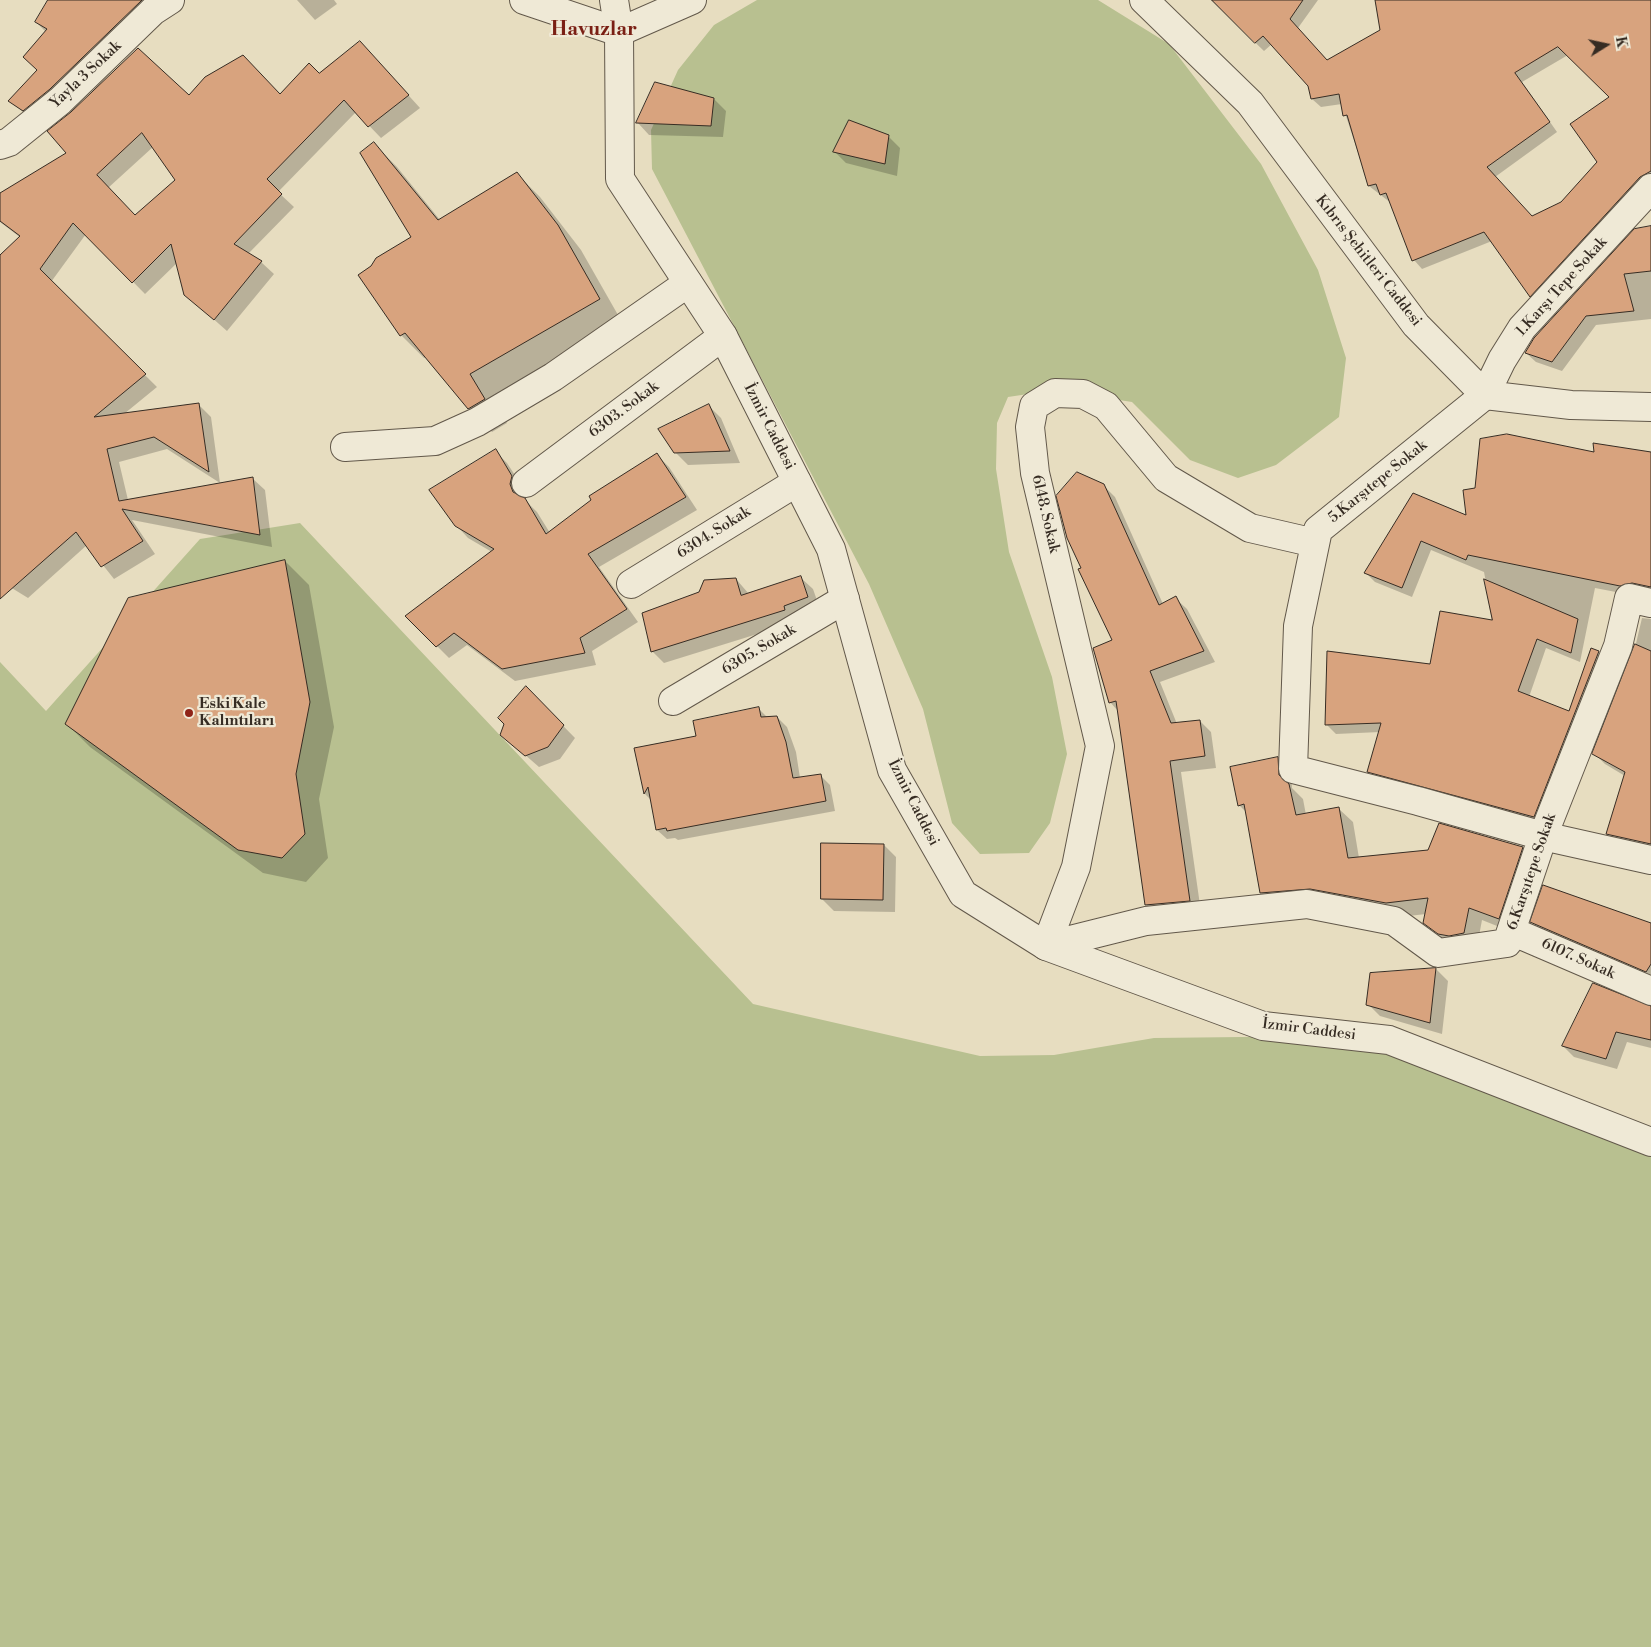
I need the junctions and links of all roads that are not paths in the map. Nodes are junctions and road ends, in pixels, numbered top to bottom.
1 (170, 0) edge
2 (524, 0) edge
3 (614, 0) edge
4 (692, 0) edge
5 (1144, 0) edge
6 (619, 32) junction
7 (0, 145) edge
8 (1651, 188) edge
9 (688, 283) junction
10 (722, 336) junction
11 (1485, 395) junction
12 (1651, 407) edge
13 (345, 447) dead end
14 (797, 482) junction
15 (526, 483) dead end
16 (1315, 543) junction
17 (631, 584) dead end
18 (845, 599) junction
19 (1651, 603) edge
20 (673, 701) dead end
21 (1543, 836) junction
22 (1651, 860) edge
23 (1507, 943) junction
24 (1046, 946) junction
25 (1651, 991) edge
26 (1651, 1142) edge

1 - 7 street, Yayla 3 Sokak
2 - 6 street
3 - 6 street, İzmir Caddesi
4 - 6 street
5 - 11 street, Kıbrıs Şehitleri Caddesi
6 - 9 street, İzmir Caddesi
8 - 11 street, 1.Karşı Tepe Sokak
9 - 10 street, İzmir Caddesi
9 - 13 street
10 - 14 street, İzmir Caddesi
10 - 15 street, 6303. Sokak
11 - 12 street
11 - 16 street, 5.Karşıtepe Sokak
14 - 17 street, 6304. Sokak
14 - 18 street, İzmir Caddesi
16 - 21 street, 5.Karşıtepe Sokak
16 - 24 street, 6148. Sokak
18 - 20 street, 6305. Sokak
18 - 24 street, İzmir Caddesi
19 - 21 street, 6.Karşıtepe Sokak
21 - 22 street
21 - 23 street, 6.Karşıtepe Sokak
23 - 24 street, 6.Karşıtepe Sokak
23 - 25 street, 6107. Sokak
24 - 26 street, İzmir Caddesi

